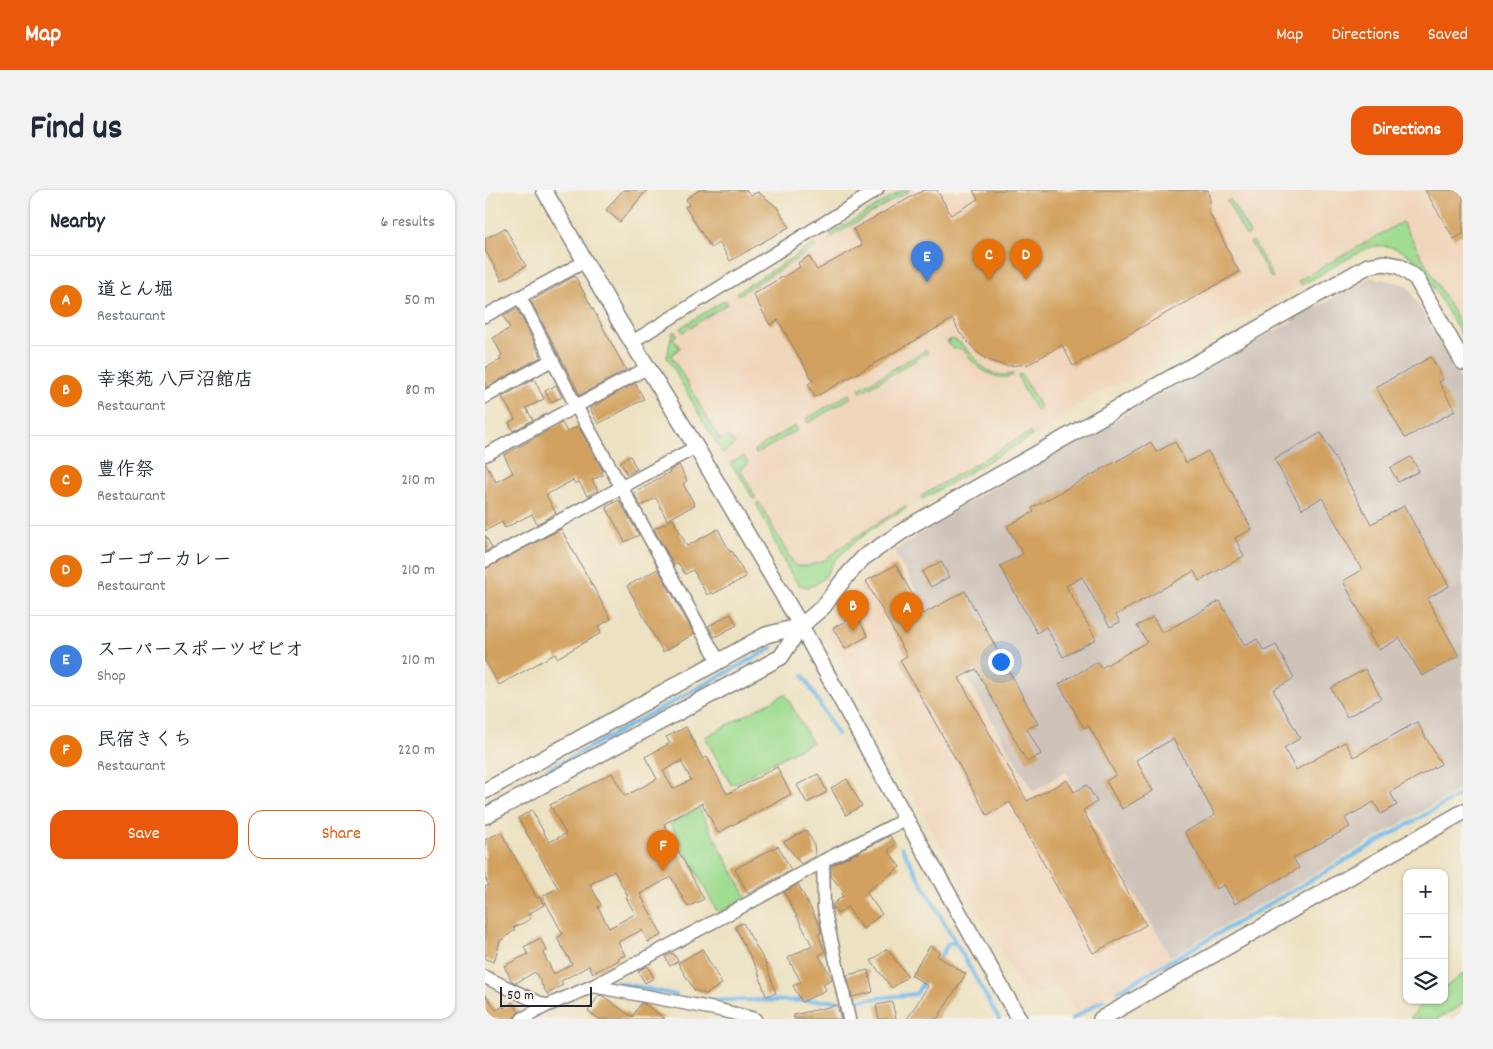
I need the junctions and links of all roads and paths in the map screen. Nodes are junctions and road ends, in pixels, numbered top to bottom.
1 (543, 190) edge
2 (877, 190) edge
3 (584, 262) junction
4 (520, 298) junction
5 (485, 316) edge
6 (632, 342) junction
7 (552, 360) junction
8 (1463, 362) edge
9 (647, 368) junction
10 (485, 397) edge
11 (576, 406) junction
12 (695, 447) junction
13 (485, 455) edge
14 (621, 488) junction
15 (485, 561) edge
16 (801, 626) junction
17 (719, 662) junction
18 (485, 790) edge
19 (1463, 812) edge
20 (485, 816) edge
21 (906, 819) junction
22 (823, 860) junction
23 (485, 976) edge
24 (593, 986) junction
25 (546, 1006) junction
26 (522, 1019) edge
27 (755, 1019) edge
28 (849, 1019) edge
29 (1019, 1019) edge
30 (1101, 1019) edge

1 - 3 street
2 - 6 street
3 - 4 street
3 - 6 street
4 - 5 street
4 - 7 street
6 - 9 street
7 - 10 street
7 - 11 street
8 - 16 street
9 - 11 street
9 - 12 street
11 - 13 street
11 - 14 street
12 - 14 street
12 - 16 street
14 - 15 street
14 - 17 street
16 - 17 street
16 - 20 street
16 - 21 street
17 - 18 street
19 - 30 street
21 - 22 street
21 - 29 street
22 - 24 street
22 - 28 street
23 - 25 street
24 - 25 street
24 - 27 street
25 - 26 street

